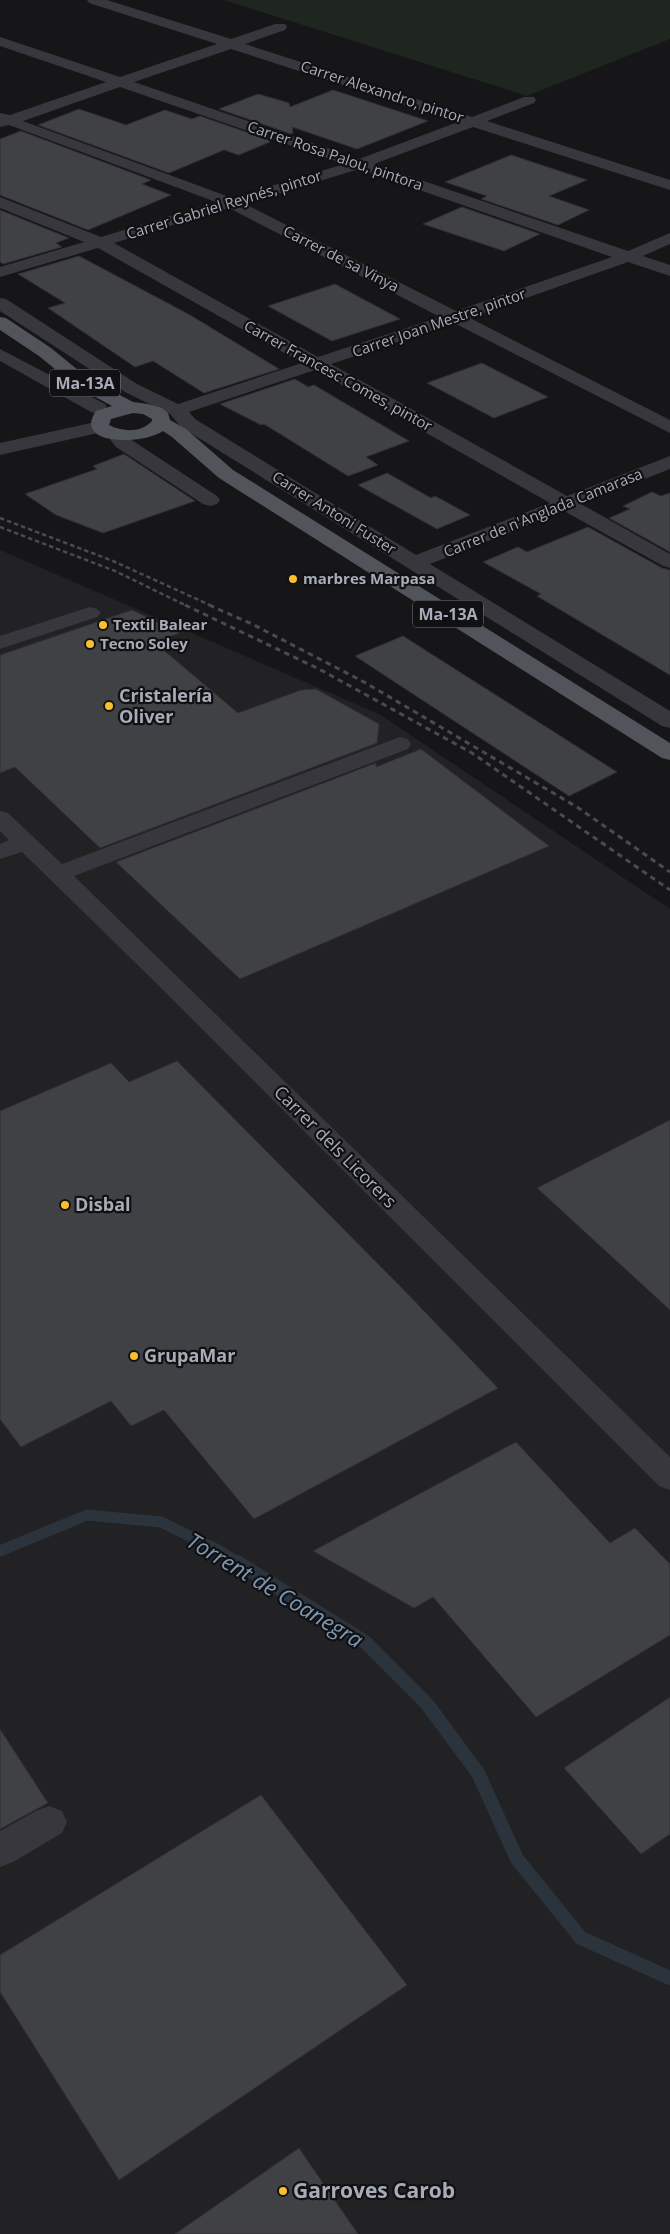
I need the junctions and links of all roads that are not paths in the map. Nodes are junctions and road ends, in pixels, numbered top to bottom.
1 (94, 0) edge
2 (280, 27) dead end
3 (0, 41) edge
4 (228, 44) junction
5 (118, 82) junction
6 (529, 100) dead end
7 (3, 120) edge
8 (471, 121) junction
9 (361, 164) junction
10 (670, 185) edge
11 (0, 202) edge
12 (229, 202) junction
13 (670, 238) edge
14 (102, 243) junction
15 (630, 256) junction
16 (670, 270) edge
17 (0, 272) edge
18 (0, 303) edge
19 (456, 317) junction
20 (0, 322) edge
21 (45, 352) junction
22 (0, 354) edge
23 (318, 364) junction
24 (130, 408) junction
25 (177, 410) junction
26 (161, 422) junction
27 (109, 424) junction
28 (670, 427) edge
29 (0, 449) edge
30 (670, 462) edge
31 (226, 474) junction
32 (210, 500) dead end
33 (566, 504) junction
34 (670, 562) edge
35 (416, 563) junction
36 (90, 613) dead end
37 (0, 643) edge
38 (670, 720) edge
39 (400, 744) dead end
40 (670, 753) edge
41 (0, 818) edge
42 (12, 847) edge
43 (57, 874) junction
44 (670, 1477) edge
45 (50, 1822) dead end
46 (0, 1850) edge

1 - 4 street, Carrer Alexandro, pintor
2 - 4 street
3 - 5 street, Carrer Rosa Palou, pintora
4 - 5 street
4 - 8 street, Carrer Alexandro, pintor
5 - 7 street
5 - 9 street, Carrer Rosa Palou, pintora
6 - 8 street, Carrer Gabriel Reynés, pintor
7 - 12 street, Carrer de sa Vinya
8 - 9 street, Carrer Gabriel Reynés, pintor
8 - 10 street, Carrer Alexandro, pintor
9 - 12 street, Carrer Gabriel Reynés, pintor
9 - 15 street, Carrer Rosa Palou, pintora
11 - 14 street, Carrer Francesc Comes, pintor
12 - 14 street, Carrer Gabriel Reynés, pintor
12 - 19 street, Carrer de sa Vinya
13 - 15 street, Carrer Joan Mestre, pintor
14 - 17 street, Carrer Gabriel Reynés, pintor
14 - 23 street, Carrer Francesc Comes, pintor
15 - 16 street, Carrer Rosa Palou, pintora
15 - 19 street, Carrer Joan Mestre, pintor
18 - 25 street, Carrer Antoni Fuster
19 - 23 street, Carrer Joan Mestre, pintor
19 - 28 street, Carrer de sa Vinya
20 - 21 main road, Ma-13A
21 - 24 main road, Ma-13A
21 - 27 main road, Ma-13A
22 - 27 street
23 - 25 street, Carrer Joan Mestre, pintor
23 - 33 street, Carrer Francesc Comes, pintor
24 - 26 main road, Ma-13A
24 - 27 main road, Ma-13A
25 - 35 street, Carrer Antoni Fuster
26 - 27 main road
26 - 31 main road, Ma-13A
27 - 29 street
27 - 31 main road, Ma-13A
27 - 32 street
30 - 33 street, Carrer de n'Anglada Camarasa
31 - 40 main road, Ma-13A
33 - 34 street, Carrer Francesc Comes, pintor
33 - 35 street, Carrer de n'Anglada Camarasa
35 - 38 street, Carrer Antoni Fuster
36 - 37 street
39 - 43 street
41 - 42 street, Carrer dels Licorers
42 - 43 street, Carrer dels Licorers
43 - 44 street, Carrer dels Licorers
45 - 46 street

